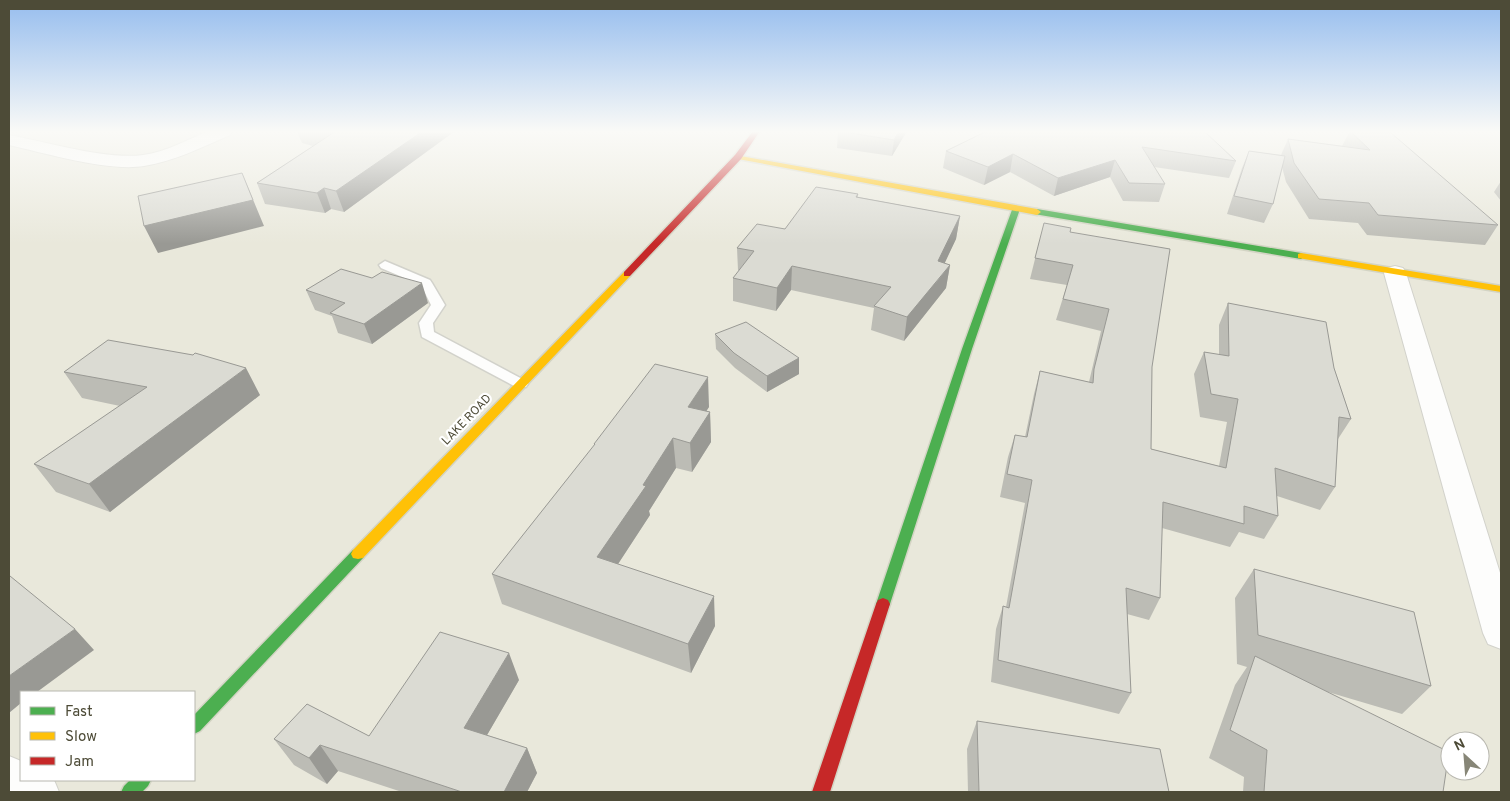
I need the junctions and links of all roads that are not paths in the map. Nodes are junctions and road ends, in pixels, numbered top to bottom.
1 (727, 168) edge
2 (798, 168) edge
3 (1016, 210) junction
4 (385, 265) dead end
5 (1395, 273) junction
6 (1501, 289) edge
7 (521, 384) junction
8 (1501, 633) edge
9 (195, 725) edge
10 (9, 777) edge
11 (141, 781) edge
12 (38, 792) edge
13 (130, 792) edge
14 (821, 792) edge

1 - 7 street, LAKE ROAD
2 - 3 street
3 - 5 street
3 - 14 street
4 - 7 lane
5 - 6 street
5 - 8 street
7 - 9 street, LAKE ROAD
10 - 12 street
11 - 13 street

